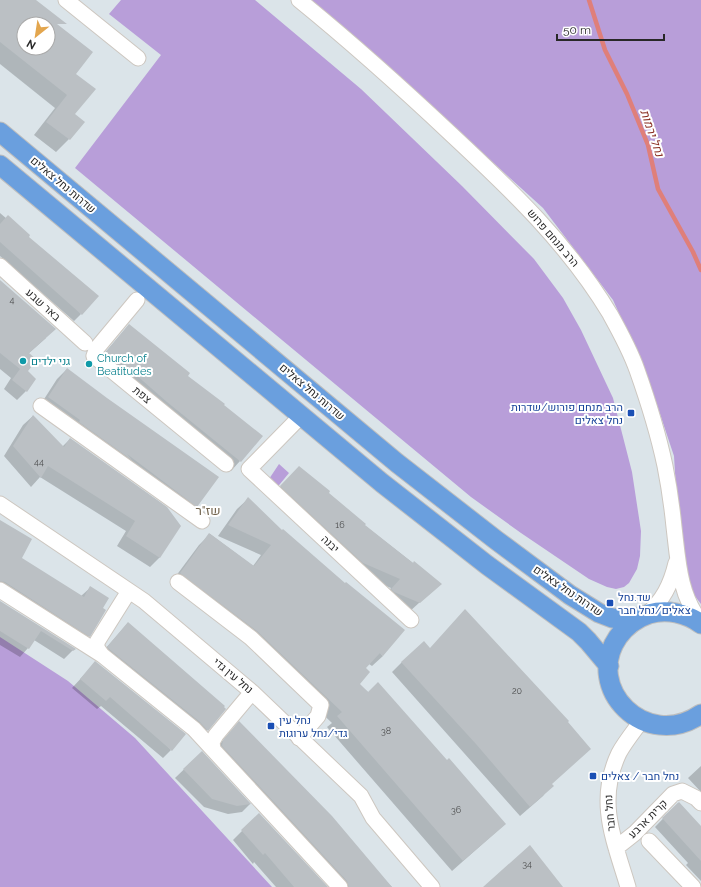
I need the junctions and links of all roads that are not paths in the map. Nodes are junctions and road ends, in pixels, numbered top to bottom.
1 (66, 0) edge
2 (299, 0) edge
3 (138, 58) dead end
4 (0, 132) edge
5 (0, 165) edge
6 (0, 266) edge
7 (137, 300) dead end
8 (85, 343) dead end
9 (41, 406) dead end
10 (301, 416) junction
11 (226, 464) dead end
12 (0, 504) edge
13 (202, 521) dead end
14 (677, 556) junction
15 (178, 582) dead end
16 (0, 590) edge
17 (129, 591) junction
18 (644, 616) junction
19 (411, 620) dead end
20 (701, 623) edge
21 (102, 655) junction
22 (609, 666) junction
23 (252, 692) junction
24 (701, 715) edge
25 (642, 720) junction
26 (299, 738) junction
27 (213, 749) junction
28 (701, 803) edge
29 (649, 841) dead end
30 (616, 848) junction
31 (340, 887) edge
32 (432, 887) edge
33 (628, 887) edge
34 (693, 887) edge

1 - 3 street
2 - 14 street, הרב מנחם פרוש
4 - 18 main road, שדרות נחל צאלים
5 - 10 main road
6 - 8 street, באר שבע
7 - 11 street, צפת
9 - 13 street
10 - 19 street, יבנה
10 - 22 main road
12 - 17 street, נחל עין גדי
14 - 18 street, הרב מנחם פרוש
14 - 20 street, הרב מנחם פרוש
15 - 26 street
16 - 21 street
17 - 21 street
17 - 23 street, נחל עין גדי
18 - 20 main road, שדרות נחל צאלים
18 - 22 main road
21 - 27 street
22 - 25 main road
23 - 26 street, נחל עין גדי
23 - 27 street
24 - 25 main road
25 - 30 street, נחל חבר
26 - 32 street, נחל עין גדי
27 - 31 street
28 - 30 street, קרית ארבע
29 - 34 street
30 - 33 street, נחל חבר

